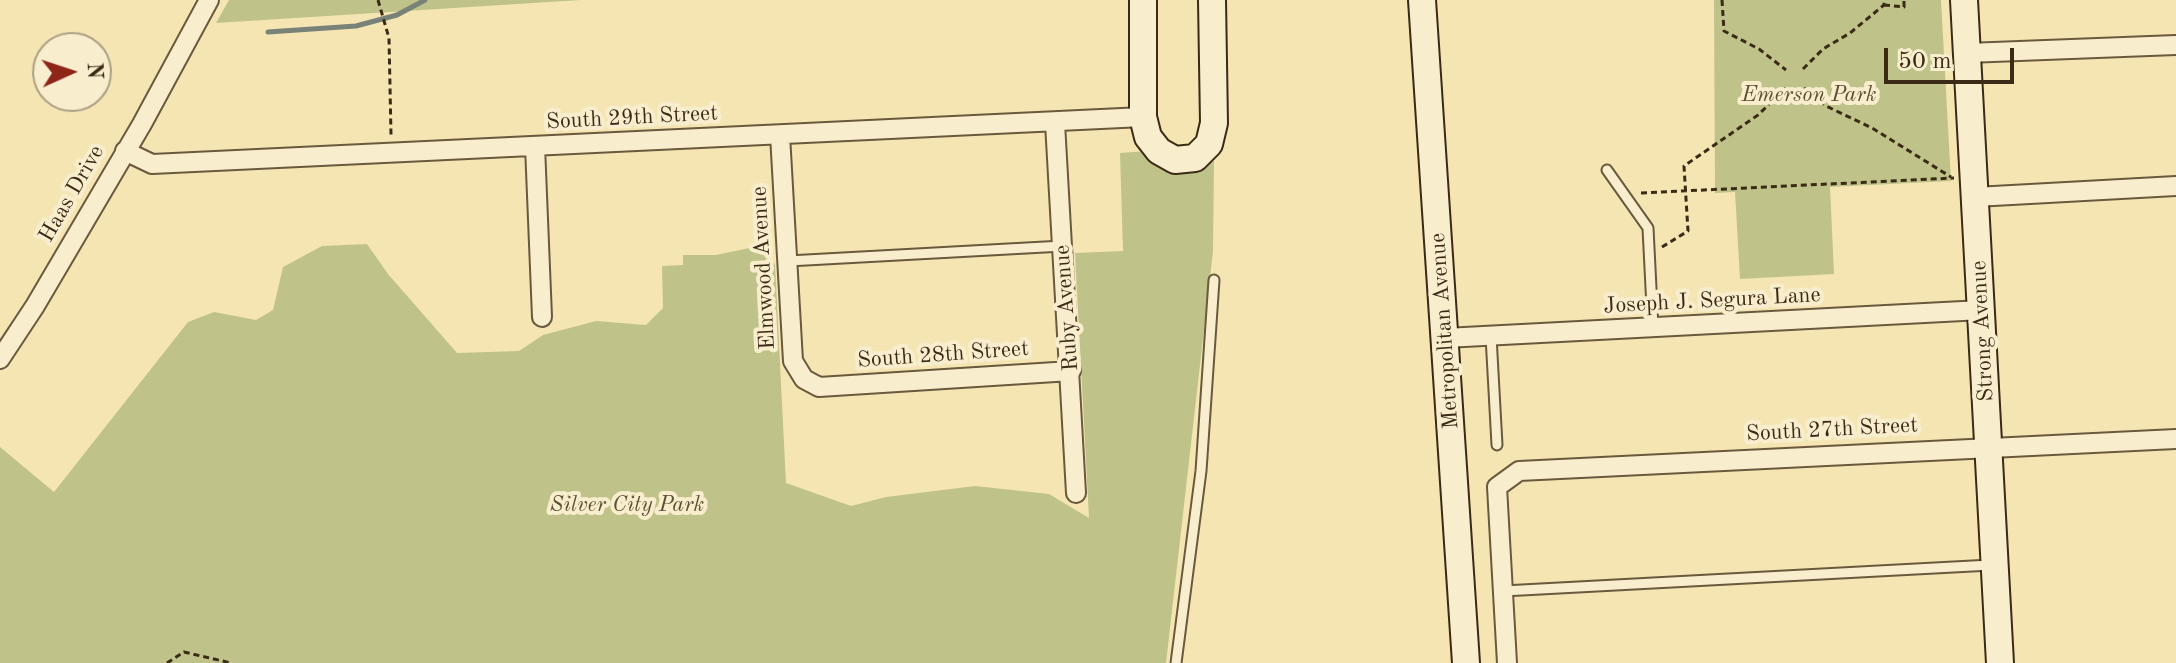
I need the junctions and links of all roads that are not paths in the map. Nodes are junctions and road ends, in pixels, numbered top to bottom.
1 (1143, 0) edge
2 (1212, 0) edge
3 (1422, 0) edge
4 (1964, 0) edge
5 (201, 3) edge
6 (2176, 45) edge
7 (1967, 53) junction
8 (1143, 117) junction
9 (1055, 123) junction
10 (780, 135) junction
11 (535, 146) junction
12 (125, 151) junction
13 (1607, 170) dead end
14 (2176, 186) edge
15 (1975, 197) junction
16 (1063, 246) junction
17 (788, 261) junction
18 (1214, 280) dead end
19 (1982, 310) junction
20 (542, 317) dead end
21 (1653, 328) junction
22 (1491, 336) junction
23 (1445, 338) junction
24 (0, 359) edge
25 (1071, 371) junction
26 (819, 387) joint
27 (2176, 439) edge
28 (1497, 445) dead end
29 (1989, 446) junction
30 (1076, 493) dead end
31 (1995, 564) junction
32 (1503, 591) junction
33 (1176, 663) edge
34 (1466, 663) edge
35 (1507, 663) edge
36 (2000, 663) edge

1 - 8 street
2 - 8 street
3 - 23 street, Metropolitan Avenue
4 - 7 street, Strong Avenue
5 - 12 street, Haas Drive
6 - 7 street
7 - 15 street, Strong Avenue
8 - 9 street, South 29th Street
9 - 10 street, South 29th Street
9 - 16 street, Ruby Avenue
10 - 11 street, South 29th Street
10 - 17 street, Elmwood Avenue
11 - 12 street, South 29th Street
11 - 20 street
12 - 24 street, Haas Drive
13 - 21 lane
14 - 15 street
15 - 19 street, Strong Avenue
16 - 17 lane
16 - 25 street, Ruby Avenue
17 - 26 street, Elmwood Avenue
18 - 33 lane
19 - 21 street, Joseph J. Segura Lane
19 - 29 street, Strong Avenue
21 - 22 street, Joseph J. Segura Lane
22 - 23 street, Joseph J. Segura Lane
22 - 28 lane
23 - 34 street, Metropolitan Avenue
25 - 26 street, South 28th Street
25 - 30 street, Ruby Avenue
27 - 29 street, South 27th Street
29 - 31 street, Strong Avenue
29 - 32 street, South 27th Street
31 - 32 lane
31 - 36 street, Strong Avenue
32 - 35 street

